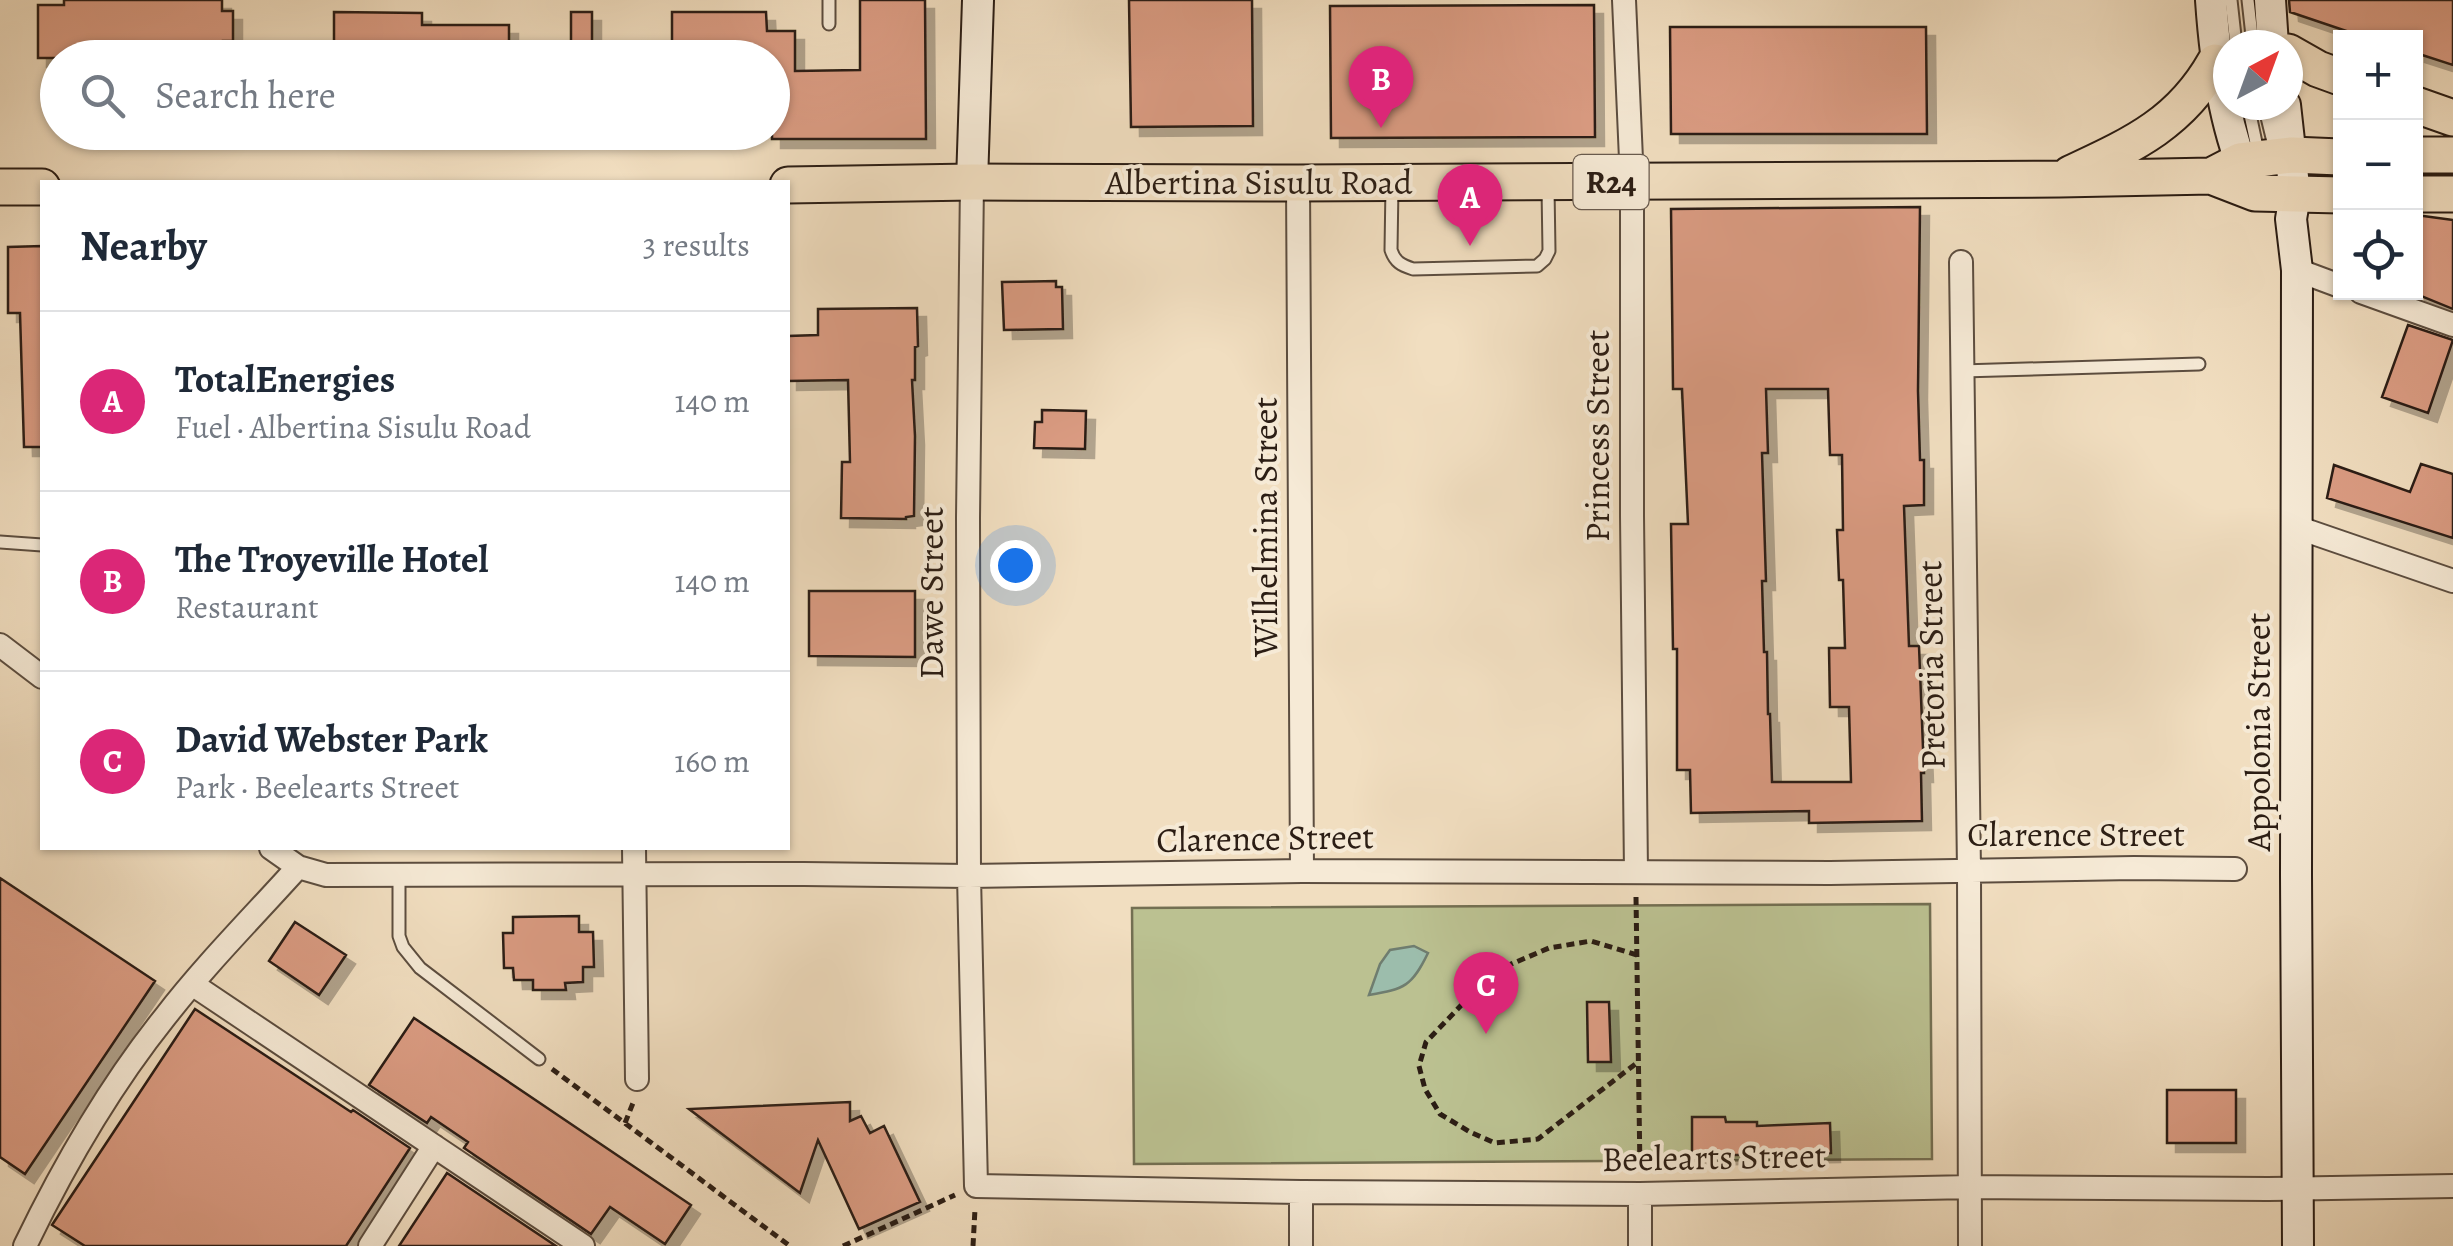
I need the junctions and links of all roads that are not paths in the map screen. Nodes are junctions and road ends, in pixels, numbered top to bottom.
1 (830, 0) edge
2 (978, 0) edge
3 (1624, 0) edge
4 (2211, 0) edge
5 (2230, 0) edge
6 (2248, 0) edge
7 (2270, 0) edge
8 (830, 24) dead end
9 (2219, 30) edge
10 (2228, 30) edge
11 (2264, 30) edge
12 (2272, 30) edge
13 (2303, 61) edge
14 (2213, 70) edge
15 (2333, 74) edge
16 (2423, 107) edge
17 (2453, 118) edge
18 (2247, 120) edge
19 (2252, 120) edge
20 (2265, 120) edge
21 (2282, 120) edge
22 (2423, 155) edge
23 (2453, 155) edge
24 (2333, 159) edge
25 (2060, 179) junction
26 (2267, 181) junction
27 (972, 182) junction
28 (1392, 182) junction
29 (1548, 182) junction
30 (1632, 182) junction
31 (1298, 183) junction
32 (790, 185) edge
33 (0, 187) edge
34 (40, 187) edge
35 (2423, 194) edge
36 (2453, 194) edge
37 (2333, 195) edge
38 (1961, 262) dead end
39 (2297, 270) junction
40 (2333, 283) edge
41 (2383, 300) edge
42 (2453, 325) edge
43 (2198, 364) dead end
44 (1962, 371) junction
45 (2296, 527) junction
46 (0, 542) edge
47 (40, 544) edge
48 (2453, 581) edge
49 (0, 645) edge
50 (40, 675) edge
51 (634, 850) edge
52 (298, 857) edge
53 (2235, 869) dead end
54 (1969, 870) junction
55 (1302, 871) junction
56 (1636, 872) junction
57 (634, 874) junction
58 (400, 875) junction
59 (969, 876) junction
60 (192, 984) junction
61 (539, 1060) road end
62 (637, 1079) dead end
63 (434, 1146) junction
64 (976, 1186) joint
65 (2453, 1186) edge
66 (1971, 1187) junction
67 (2299, 1188) junction
68 (1301, 1192) junction
69 (1640, 1194) junction
70 (25, 1246) edge
71 (370, 1246) edge
72 (583, 1246) edge
73 (1301, 1246) edge
74 (1640, 1246) edge
75 (1970, 1246) edge
76 (2298, 1246) edge

1 - 8 lane
2 - 27 main road, Dawe Street
3 - 30 street, Princess Street
4 - 9 main road
5 - 10 lane
6 - 11 lane
7 - 12 main road
13 - 15 main road
14 - 25 main road
16 - 17 main road
18 - 26 main road
19 - 26 lane
20 - 26 lane
21 - 26 main road
22 - 23 main road
24 - 26 main road, Albertina Sisulu Road / R24
25 - 26 main road, Albertina Sisulu Road / R24
25 - 30 main road, Albertina Sisulu Road / R24
26 - 37 main road, Albertina Sisulu Road / R24
26 - 39 main road, Appolonia Street
27 - 31 main road, Albertina Sisulu Road / R24
27 - 32 main road, Albertina Sisulu Road / R24
27 - 59 street, Dawe Street
28 - 29 main road, Albertina Sisulu Road / R24
28 - 29 lane
28 - 31 main road, Albertina Sisulu Road / R24
29 - 30 main road, Albertina Sisulu Road / R24
30 - 56 street, Princess Street
31 - 55 street, Wilhelmina Street
33 - 34 main road
35 - 36 main road
38 - 44 street, Pretoria Street
39 - 40 street
39 - 45 main road, Appolonia Street
41 - 42 street
43 - 44 lane
44 - 54 street, Pretoria Street
45 - 48 street
45 - 67 main road, Appolonia Street
46 - 47 lane
49 - 50 street
51 - 57 street
52 - 58 street, Clarence Street
52 - 60 street
53 - 54 street, Clarence Street
54 - 56 street, Clarence Street
54 - 66 street, Pretoria Street
55 - 56 street, Clarence Street
55 - 59 street, Clarence Street
57 - 58 street, Clarence Street
57 - 59 street, Clarence Street
57 - 62 street
58 - 61 lane
59 - 64 street, Dawe Street
60 - 63 street
60 - 70 street
63 - 71 street
63 - 72 street
64 - 68 street, Beelearts Street
65 - 67 street, Beelearts Street
66 - 67 street, Beelearts Street
66 - 69 street, Beelearts Street
66 - 75 street, Pretoria Street
67 - 76 main road, Appolonia Street
68 - 69 street, Beelearts Street
68 - 73 street
69 - 74 street

